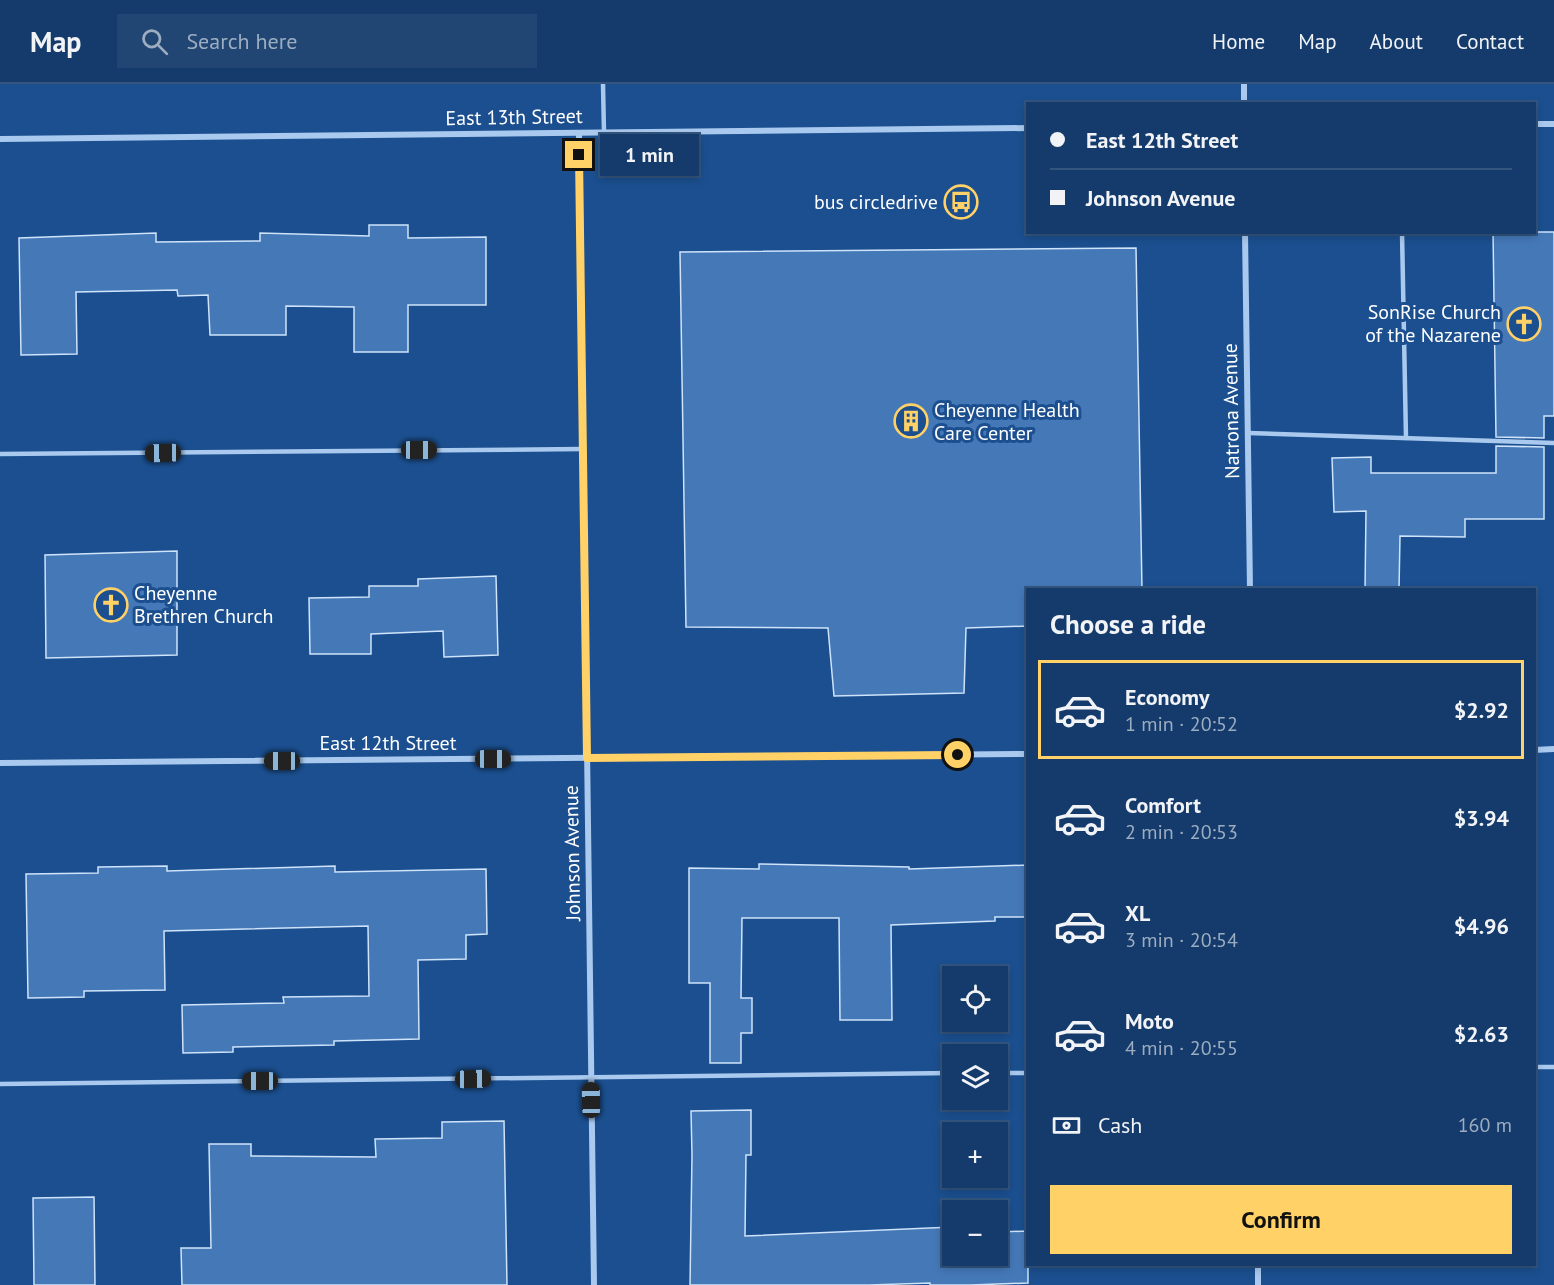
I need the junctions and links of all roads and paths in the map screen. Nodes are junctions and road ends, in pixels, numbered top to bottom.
1 (603, 84) edge
2 (1244, 84) edge
3 (1244, 102) edge
4 (1536, 124) edge
5 (1554, 124) edge
6 (1026, 128) edge
7 (579, 133) junction
8 (604, 133) junction
9 (0, 139) edge
10 (1245, 234) edge
11 (1402, 234) edge
12 (1248, 433) junction
13 (1406, 438) junction
14 (1554, 443) edge
15 (583, 449) junction
16 (0, 454) edge
17 (1250, 588) edge
18 (1554, 749) edge
19 (1536, 750) edge
20 (1026, 754) edge
21 (587, 758) junction
22 (0, 763) edge
23 (1536, 1067) edge
24 (1554, 1067) edge
25 (1026, 1072) edge
26 (942, 1073) edge
27 (1008, 1073) edge
28 (591, 1077) junction
29 (0, 1084) edge
30 (1258, 1266) edge
31 (594, 1285) edge
32 (1258, 1285) edge

1 - 8 lane
2 - 3 street
4 - 5 street
6 - 8 street, East 13th Street
7 - 8 street, East 13th Street
7 - 9 street, East 13th Street
7 - 15 street, Johnson Avenue
10 - 12 street, Natrona Avenue
11 - 13 lane
12 - 13 lane
12 - 17 street, Natrona Avenue
13 - 14 lane
15 - 16 lane
15 - 21 street, Johnson Avenue
18 - 19 street
20 - 21 street, East 12th Street
21 - 22 street, East 12th Street
21 - 28 street, Johnson Avenue
23 - 24 lane
25 - 27 lane
26 - 28 lane
28 - 29 lane
28 - 31 street, Johnson Avenue
30 - 32 street

